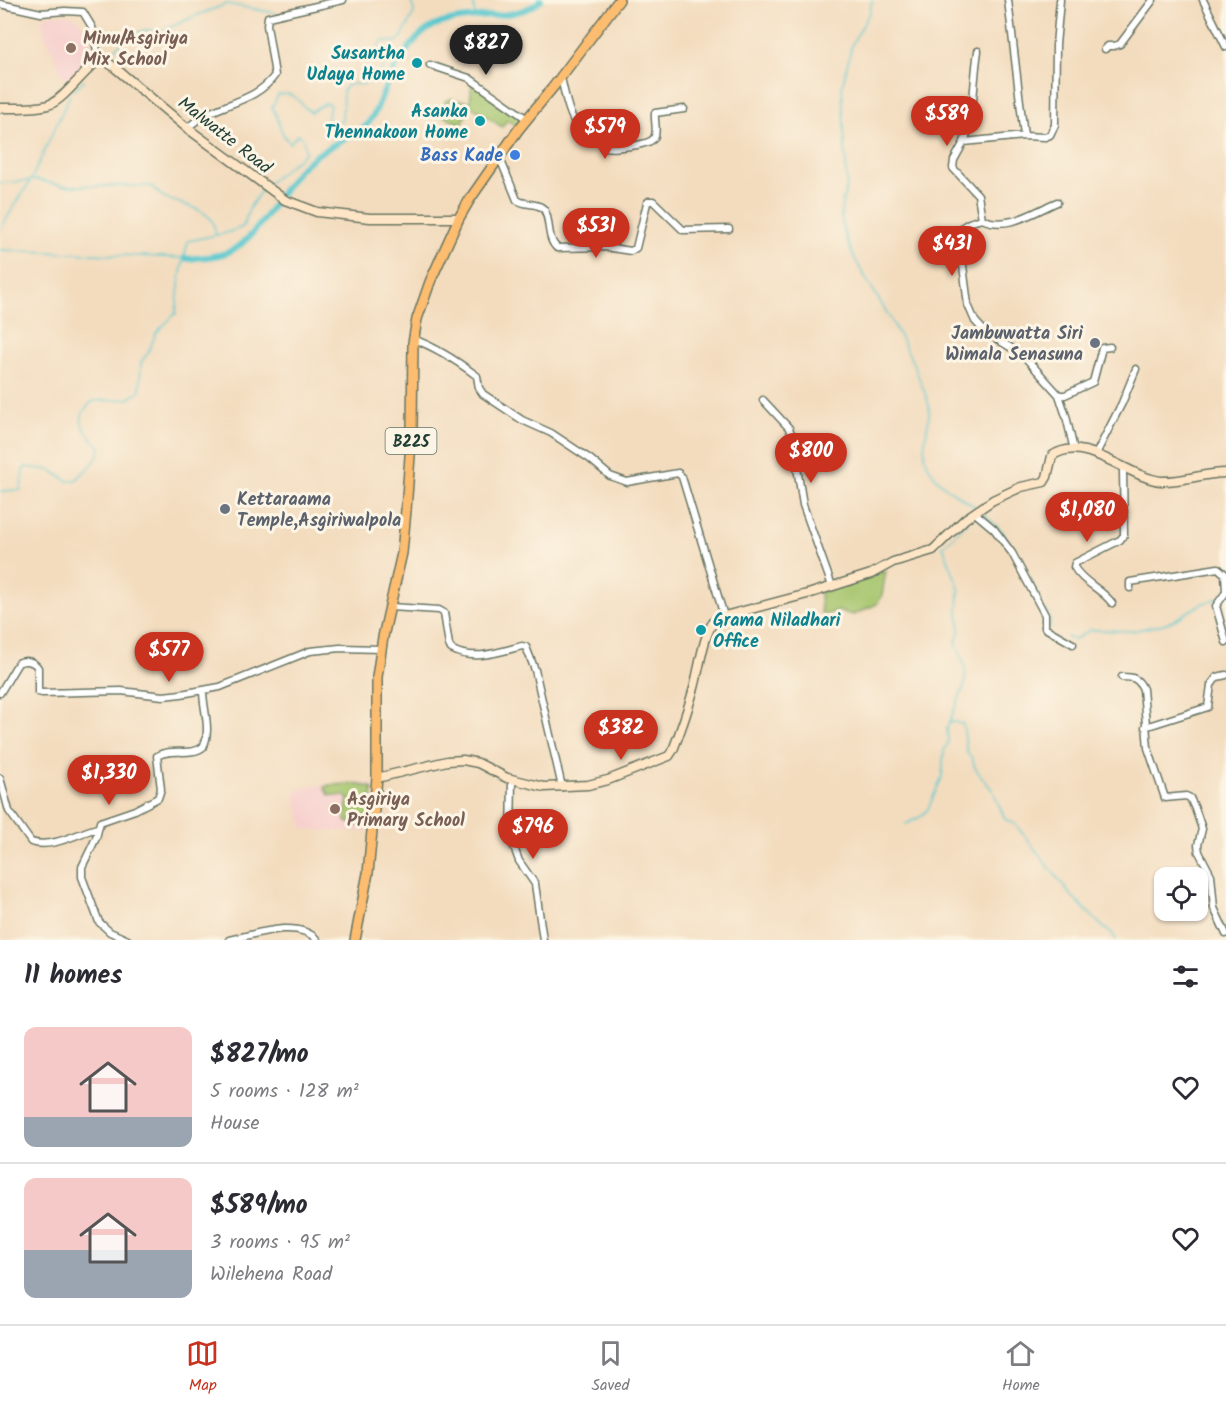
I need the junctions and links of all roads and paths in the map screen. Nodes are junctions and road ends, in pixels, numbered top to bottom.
1 (343, 0) edge
2 (619, 0) edge
3 (1008, 0) edge
4 (1060, 0) edge
5 (1153, 0) edge
6 (1203, 0) edge
7 (0, 4) edge
8 (1226, 47) edge
9 (1105, 49) dead end
10 (978, 51) dead end
11 (99, 60) junction
12 (430, 65) dead end
13 (561, 78) junction
14 (0, 108) edge
15 (684, 109) dead end
16 (527, 119) junction
17 (188, 128) junction
18 (1024, 136) junction
19 (964, 142) junction
20 (499, 155) junction
21 (1057, 202) dead end
22 (459, 218) junction
23 (982, 219) junction
24 (729, 229) dead end
25 (413, 339) junction
26 (1110, 347) dead end
27 (1136, 369) dead end
28 (1059, 395) junction
29 (763, 400) dead end
30 (1074, 450) junction
31 (1096, 454) junction
32 (1124, 466) junction
33 (1226, 473) edge
34 (975, 513) junction
35 (1226, 574) edge
36 (832, 586) junction
37 (1130, 588) dead end
38 (1112, 603) dead end
39 (390, 607) junction
40 (724, 616) junction
41 (1226, 642) edge
42 (1073, 644) dead end
43 (381, 649) junction
44 (1226, 675) edge
45 (1122, 677) dead end
46 (203, 691) junction
47 (0, 693) edge
48 (1145, 727) junction
49 (0, 778) edge
50 (377, 778) junction
51 (512, 779) junction
52 (562, 787) junction
53 (97, 828) junction
54 (1226, 934) edge
55 (128, 940) edge
56 (230, 940) edge
57 (317, 940) edge
58 (355, 940) edge
59 (543, 940) edge

1 - 17 street
2 - 13 main road, B225
3 - 18 street
4 - 18 street
5 - 9 street
6 - 8 street
7 - 11 street
10 - 19 street
11 - 14 street
11 - 17 street, Malwatte Road
12 - 16 street
13 - 15 street
13 - 16 main road, B225
16 - 20 main road, B225
17 - 22 street, Malwatte Road
18 - 19 street
19 - 23 street
20 - 22 main road, B225
20 - 24 street
21 - 23 street
22 - 25 main road, B225
23 - 28 street
25 - 39 main road, B225
25 - 40 street
26 - 28 street
27 - 31 street
28 - 30 street
29 - 36 street
30 - 31 street
30 - 34 street
31 - 32 street
32 - 33 street
32 - 38 street
34 - 36 street
34 - 42 street
35 - 37 street
35 - 41 street
36 - 40 street
39 - 43 main road, B225
39 - 52 street
40 - 52 street
43 - 46 street
43 - 50 main road, B225
44 - 48 street
45 - 48 street
46 - 47 street
46 - 53 street
48 - 54 street
49 - 53 street
50 - 51 street
50 - 58 main road, B225
51 - 52 street
51 - 59 street
53 - 55 street
56 - 57 street

